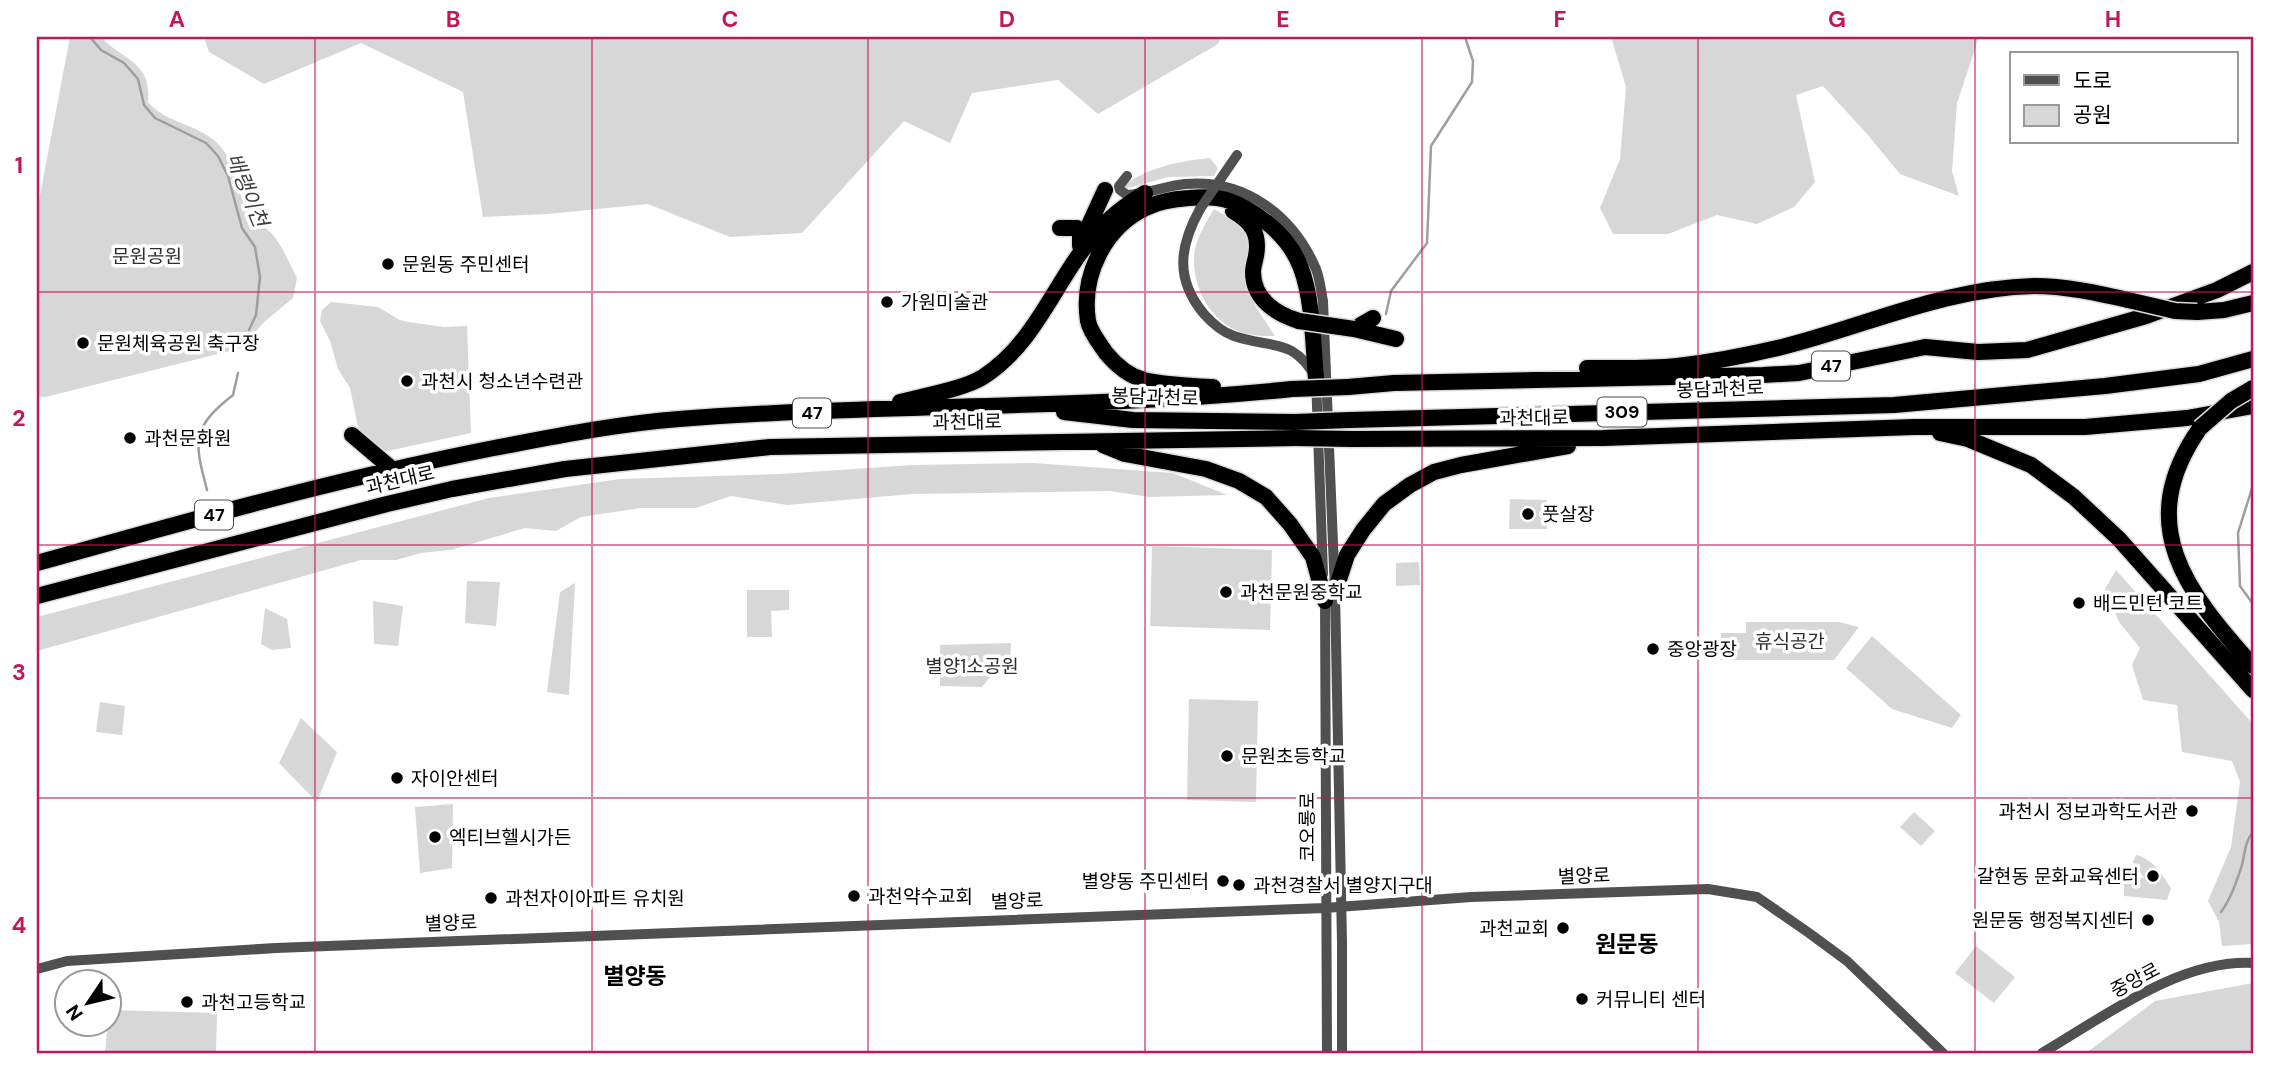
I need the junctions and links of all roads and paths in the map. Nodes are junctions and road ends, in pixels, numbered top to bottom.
1 (1237, 155) dead end
2 (1127, 176) dead end
3 (1105, 190) dead end
4 (1145, 193) junction
5 (1198, 203) junction
6 (1060, 228) dead end
7 (1081, 255) junction
8 (2253, 272) edge
9 (2253, 303) edge
10 (1373, 318) dead end
11 (1354, 329) junction
12 (1396, 339) dead end
13 (2253, 359) edge
14 (1316, 378) junction
15 (1394, 383) junction
16 (2253, 388) edge
17 (1292, 389) junction
18 (1017, 406) junction
19 (2253, 406) edge
20 (871, 410) junction
21 (1914, 426) junction
22 (352, 435) dead end
23 (1603, 438) junction
24 (1094, 441) junction
25 (392, 469) junction
26 (37, 553) edge
27 (45, 561) edge
28 (37, 596) edge
29 (1330, 597) junction
30 (2253, 666) edge
31 (2253, 690) edge
32 (1342, 906) junction
33 (1325, 908) junction
34 (2253, 963) edge
35 (37, 970) edge
36 (1327, 1053) edge
37 (1342, 1053) edge
38 (1943, 1053) edge
39 (2042, 1053) edge

1 - 5 street, bridge
2 - 4 street
3 - 7 highway
4 - 7 highway
4 - 29 street
5 - 11 highway, bridge
5 - 14 highway
5 - 14 street
5 - 17 highway
6 - 7 highway
7 - 20 highway
8 - 15 highway, 47
9 - 15 highway, bridge
10 - 11 highway
11 - 12 highway
13 - 18 highway, 봉담과천로 / 309, bridge
14 - 29 street
15 - 17 highway, 과천대로 / 47, bridge
16 - 30 highway, bridge
17 - 18 highway, 과천대로 / 47
18 - 20 highway, 과천대로 / 47
19 - 21 highway, 47
20 - 25 highway, 과천대로 / 47
21 - 23 highway, 과천대로 / 47
21 - 31 highway, 47
22 - 25 highway
23 - 24 highway, 과천대로 / 47, bridge
23 - 29 highway
24 - 28 highway, 과천대로 / 47
24 - 29 highway
25 - 27 highway, 과천대로 / 47
26 - 27 highway
29 - 32 street
29 - 33 street, 코오롱로
32 - 33 street, 별양로
32 - 37 street
32 - 38 street, 별양로
33 - 35 street, 별양로
33 - 36 street, 코오롱로
34 - 39 street, 중앙로

